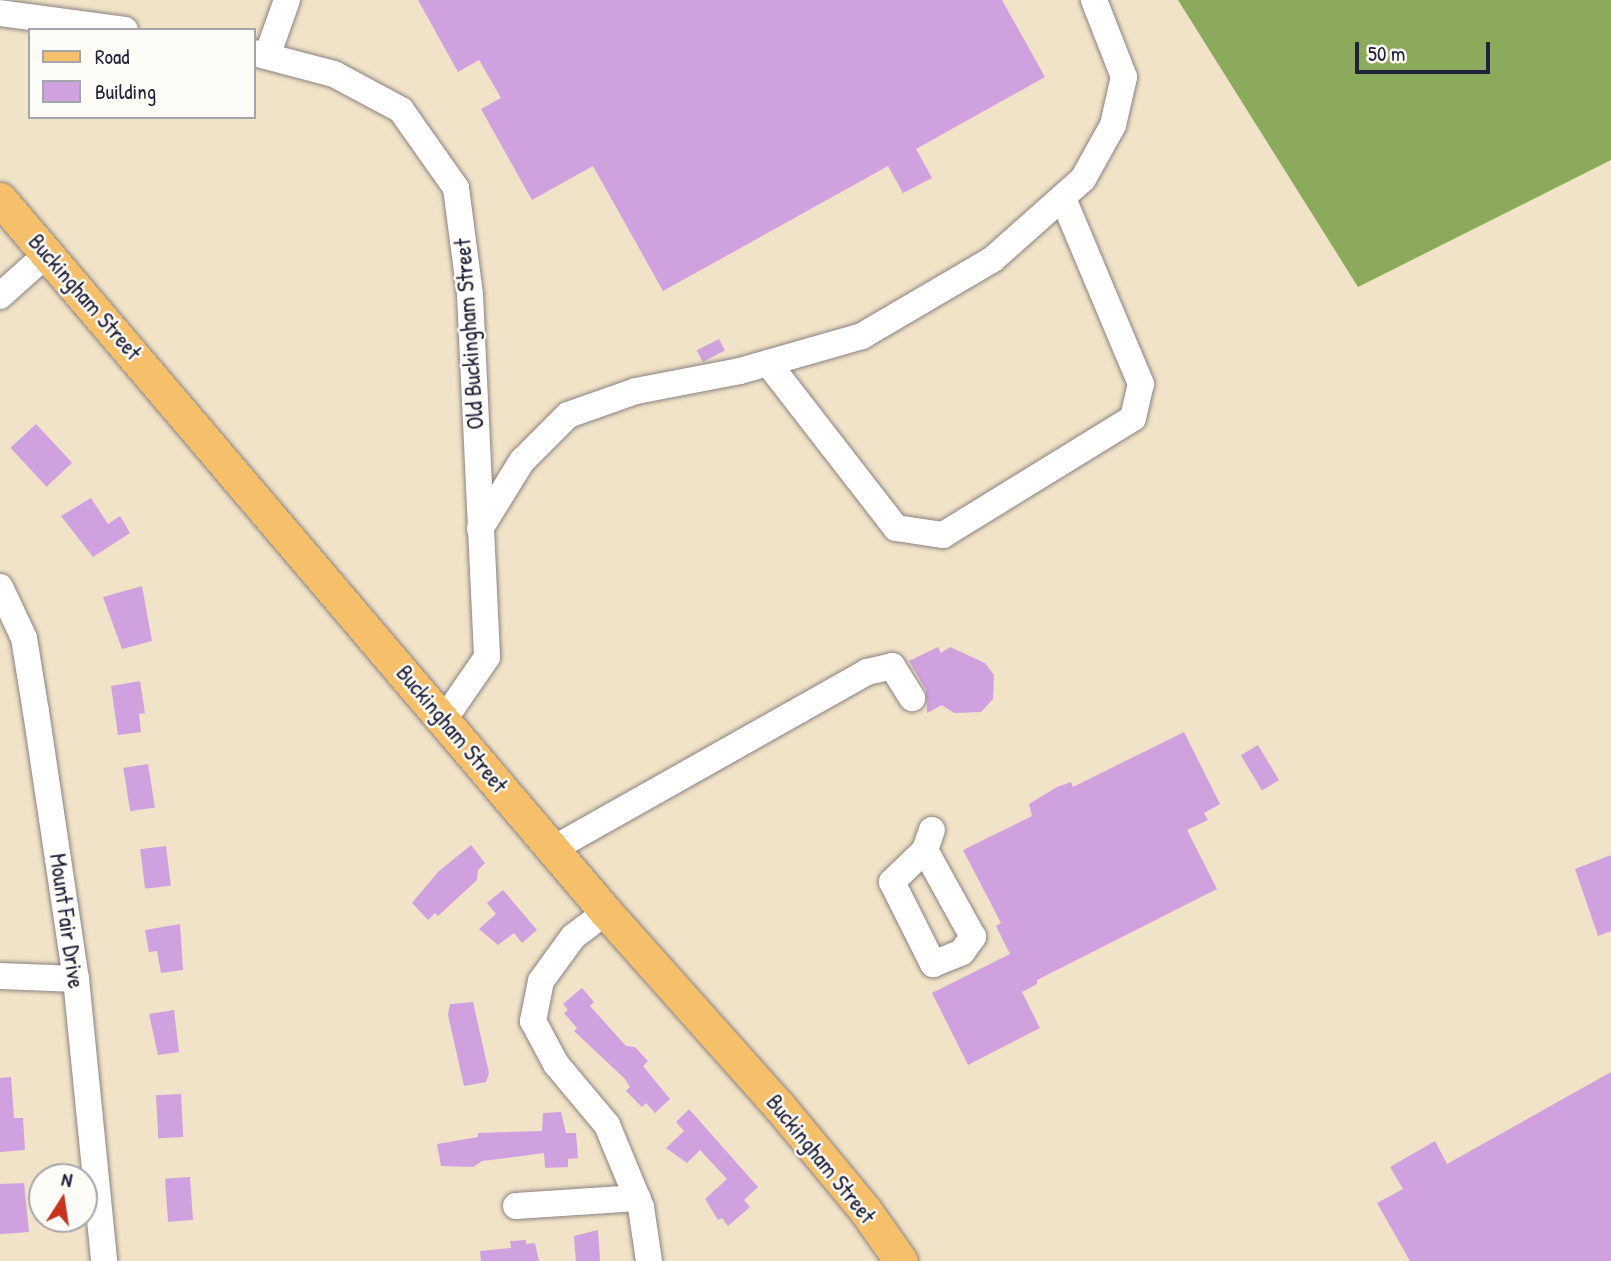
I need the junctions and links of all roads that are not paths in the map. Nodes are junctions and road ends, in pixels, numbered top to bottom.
1 (288, 0) edge
2 (1094, 0) edge
3 (0, 13) edge
4 (110, 28) edge
5 (260, 55) edge
6 (1063, 198) junction
7 (0, 199) edge
8 (48, 253) junction
9 (0, 296) edge
10 (768, 363) junction
11 (480, 529) junction
12 (0, 587) edge
13 (912, 698) dead end
14 (443, 721) junction
15 (553, 849) junction
16 (606, 912) junction
17 (0, 976) edge
18 (76, 979) junction
19 (638, 1198) junction
20 (516, 1206) dead end
21 (104, 1261) edge
22 (649, 1261) edge
23 (901, 1261) edge

1 - 5 street
2 - 6 street
3 - 4 street
5 - 11 street, Old Buckingham Street
6 - 10 street
6 - 10 street
7 - 8 main road, Buckingham Street
8 - 9 street
8 - 14 main road, Buckingham Street
10 - 11 street
11 - 14 street, Old Buckingham Street
12 - 18 street, Mount Fair Drive
13 - 15 street
14 - 15 main road, Buckingham Street
15 - 16 main road, Buckingham Street
16 - 19 street
16 - 23 main road, Buckingham Street
17 - 18 street
18 - 21 street, Mount Fair Drive
19 - 20 street
19 - 22 street

